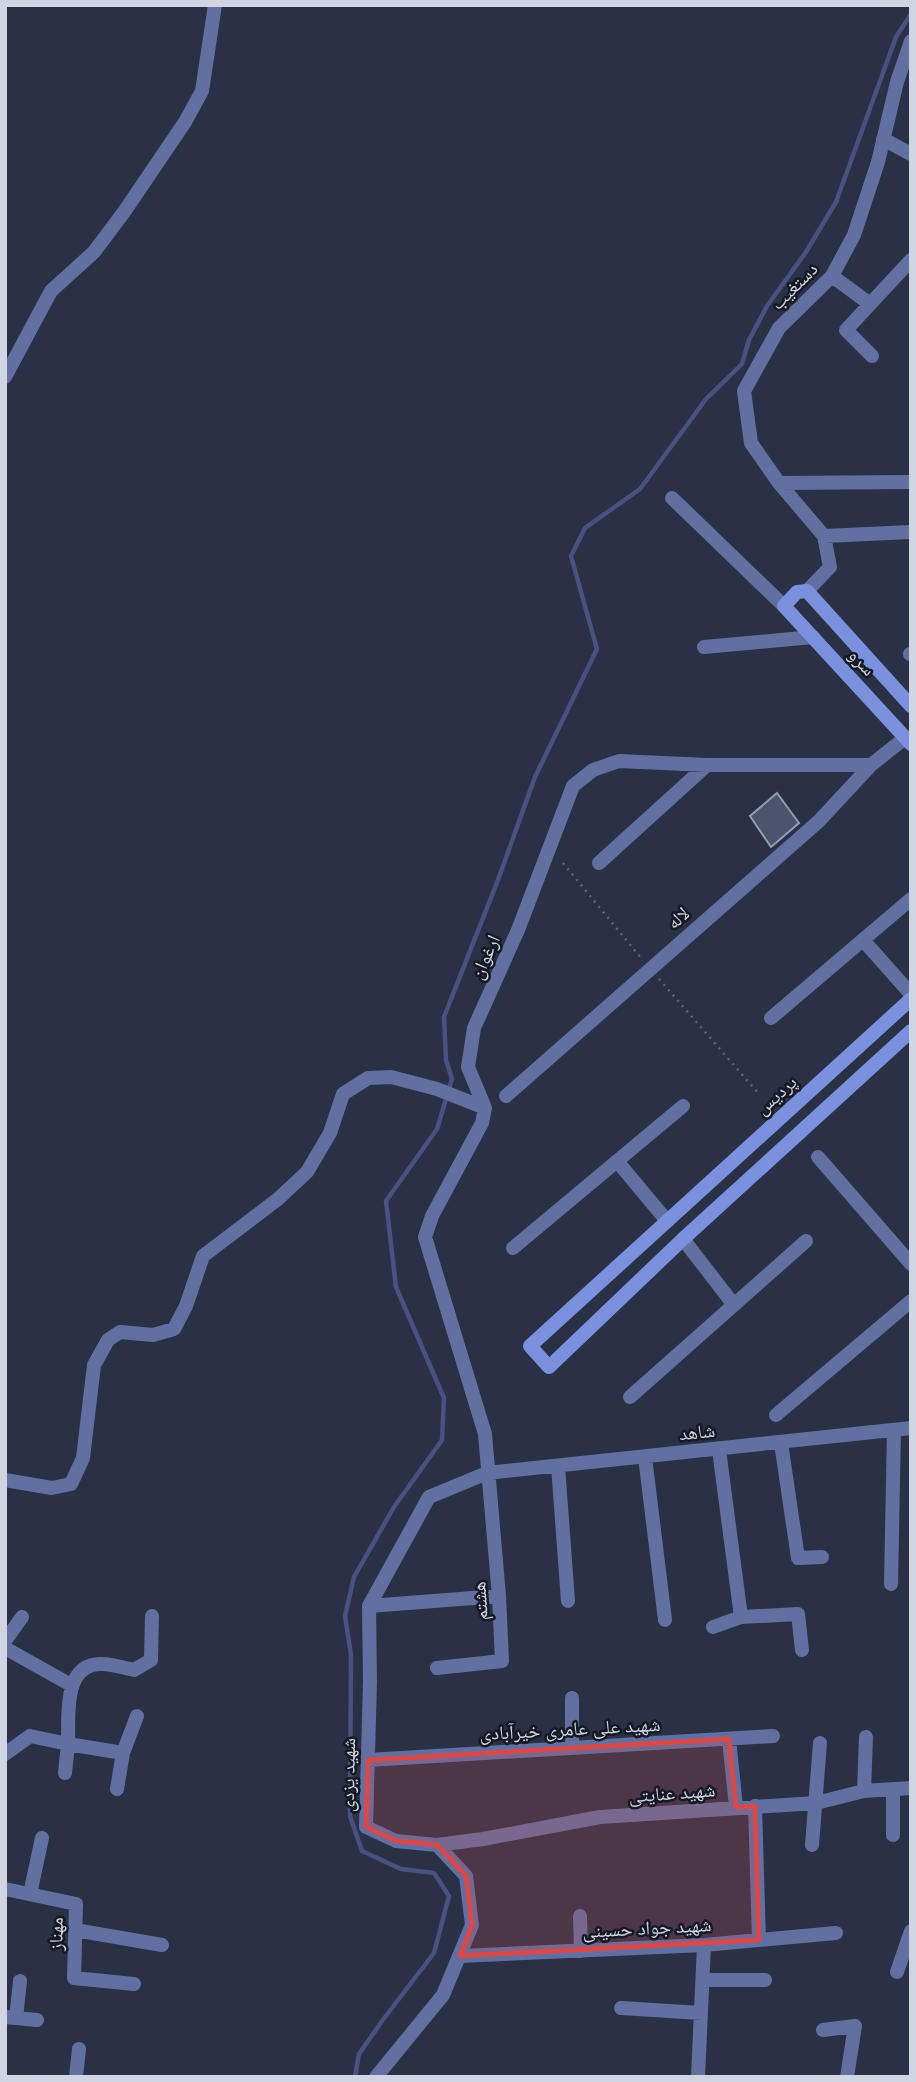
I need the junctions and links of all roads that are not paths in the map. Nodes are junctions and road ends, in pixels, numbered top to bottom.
1 (215, 5) edge
2 (911, 41) edge
3 (883, 139) junction
4 (911, 155) edge
5 (911, 260) edge
6 (832, 276) junction
7 (870, 304) junction
8 (872, 356) dead end
9 (5, 377) edge
10 (911, 482) edge
11 (779, 483) junction
12 (672, 498) dead end
13 (911, 532) edge
14 (824, 536) junction
15 (807, 591) junction
16 (784, 606) junction
17 (813, 637) junction
18 (704, 647) dead end
19 (875, 668) junction
20 (855, 684) junction
21 (911, 706) edge
22 (908, 741) edge
23 (706, 765) junction
24 (872, 765) junction
25 (599, 863) dead end
26 (911, 899) edge
27 (863, 940) junction
28 (911, 996) edge
29 (771, 1018) dead end
30 (911, 1031) edge
31 (506, 1096) dead end
32 (683, 1106) dead end
33 (485, 1108) junction
34 (818, 1157) dead end
35 (617, 1161) junction
36 (667, 1221) junction
37 (683, 1239) junction
38 (806, 1241) dead end
39 (513, 1248) dead end
40 (911, 1264) edge
41 (911, 1301) edge
42 (734, 1305) junction
43 (630, 1397) dead end
44 (776, 1415) dead end
45 (911, 1428) edge
46 (894, 1430) junction
47 (781, 1443) junction
48 (719, 1450) junction
49 (645, 1457) junction
50 (558, 1466) junction
51 (487, 1473) junction
52 (5, 1480) edge
53 (822, 1557) dead end
54 (891, 1584) dead end
55 (499, 1596) junction
56 (568, 1601) dead end
57 (369, 1606) junction
58 (152, 1616) dead end
59 (741, 1616) junction
60 (22, 1617) dead end
61 (665, 1620) dead end
62 (713, 1627) dead end
63 (5, 1642) edge
64 (5, 1648) edge
65 (802, 1650) dead end
66 (437, 1668) dead end
67 (71, 1685) junction
68 (572, 1698) dead end
69 (137, 1716) dead end
70 (773, 1736) dead end
71 (866, 1737) dead end
72 (729, 1739) junction
73 (820, 1743) dead end
74 (68, 1744) junction
75 (572, 1748) junction
76 (123, 1753) junction
77 (5, 1754) edge
78 (368, 1760) junction
79 (65, 1773) dead end
80 (911, 1788) edge
81 (117, 1789) dead end
82 (893, 1790) junction
83 (864, 1791) junction
84 (816, 1803) junction
85 (755, 1806) junction
86 (736, 1807) junction
87 (892, 1835) dead end
88 (42, 1838) dead end
89 (812, 1844) dead end
90 (437, 1845) junction
91 (5, 1889) edge
92 (30, 1894) junction
93 (580, 1916) dead end
94 (75, 1930) junction
95 (911, 1931) edge
96 (836, 1933) dead end
97 (760, 1940) junction
98 (162, 1945) dead end
99 (705, 1945) junction
100 (581, 1951) junction
101 (460, 1956) junction
102 (897, 1972) dead end
103 (703, 1980) junction
104 (765, 1980) dead end
105 (20, 1981) dead end
106 (134, 1984) dead end
107 (621, 2008) dead end
108 (701, 2013) junction
109 (11, 2018) edge
110 (37, 2020) dead end
111 (823, 2030) dead end
112 (79, 2049) dead end
113 (76, 2077) edge
114 (376, 2077) edge
115 (698, 2077) edge
116 (847, 2077) edge

1 - 9 street
2 - 3 street, دستغیب
3 - 4 street
3 - 6 street, دستغیب
5 - 7 street
6 - 7 street
6 - 11 street, دستغیب
7 - 8 street
10 - 11 street
11 - 14 street, دستغیب
12 - 16 street
13 - 14 street
14 - 15 street
15 - 16 street
15 - 19 street, سرو
16 - 17 street, سرو
17 - 18 street
17 - 20 street, سرو
19 - 20 street
19 - 21 street, سرو
20 - 22 street, سرو
22 - 24 street
23 - 24 street, ارغوان
23 - 25 street
23 - 33 street, ارغوان
24 - 31 street, لاله
26 - 27 street
27 - 28 street
27 - 29 street
28 - 36 street, پردیس
30 - 37 street
32 - 35 street
33 - 51 street
33 - 52 street
34 - 40 street
35 - 36 street
35 - 39 street
36 - 37 street
36 - 37 street, پردیس
37 - 42 street
38 - 42 street
41 - 44 street
42 - 43 street
45 - 46 street, شاهد
46 - 47 street, شاهد
46 - 54 street
47 - 48 street, شاهد
47 - 53 street
48 - 49 street, شاهد
48 - 59 street
49 - 50 street, شاهد
49 - 61 street
50 - 51 street, شاهد
50 - 56 street
51 - 55 street, هشتم
51 - 57 street, شهید یزدی
55 - 57 street
55 - 66 street, هشتم
57 - 78 street, شهید یزدی
58 - 67 street
59 - 62 street
59 - 65 street
60 - 63 street
64 - 67 street
67 - 74 street
68 - 75 street
69 - 76 street
70 - 72 street, شهید علی عامری خیرآبادی
71 - 83 street
72 - 75 street, شهید علی عامری خیرآبادی
72 - 86 street
73 - 84 street
74 - 76 street
74 - 77 street
74 - 79 street
75 - 78 street, شهید علی عامری خیرآبادی
76 - 81 street
78 - 90 street, شهید یزدی
80 - 82 street, شهید عنایتی
82 - 83 street, شهید عنایتی
82 - 87 street
83 - 84 street, شهید عنایتی
84 - 85 street, شهید عنایتی
84 - 89 street
85 - 86 street, شهید عنایتی
85 - 97 street
86 - 90 street, شهید عنایتی
88 - 92 street
90 - 101 street
91 - 92 street, مهناز
92 - 94 street, مهناز
93 - 100 street
94 - 98 street
94 - 106 street, مهناز
95 - 102 street
96 - 97 street, شهید جواد حسینی
97 - 99 street, شهید جواد حسینی
99 - 100 street, شهید جواد حسینی
99 - 103 street
100 - 101 street, شهید جواد حسینی
101 - 114 street
103 - 104 street
103 - 108 street
105 - 109 street
107 - 108 street
108 - 115 street
109 - 110 street
111 - 116 street
112 - 113 street

